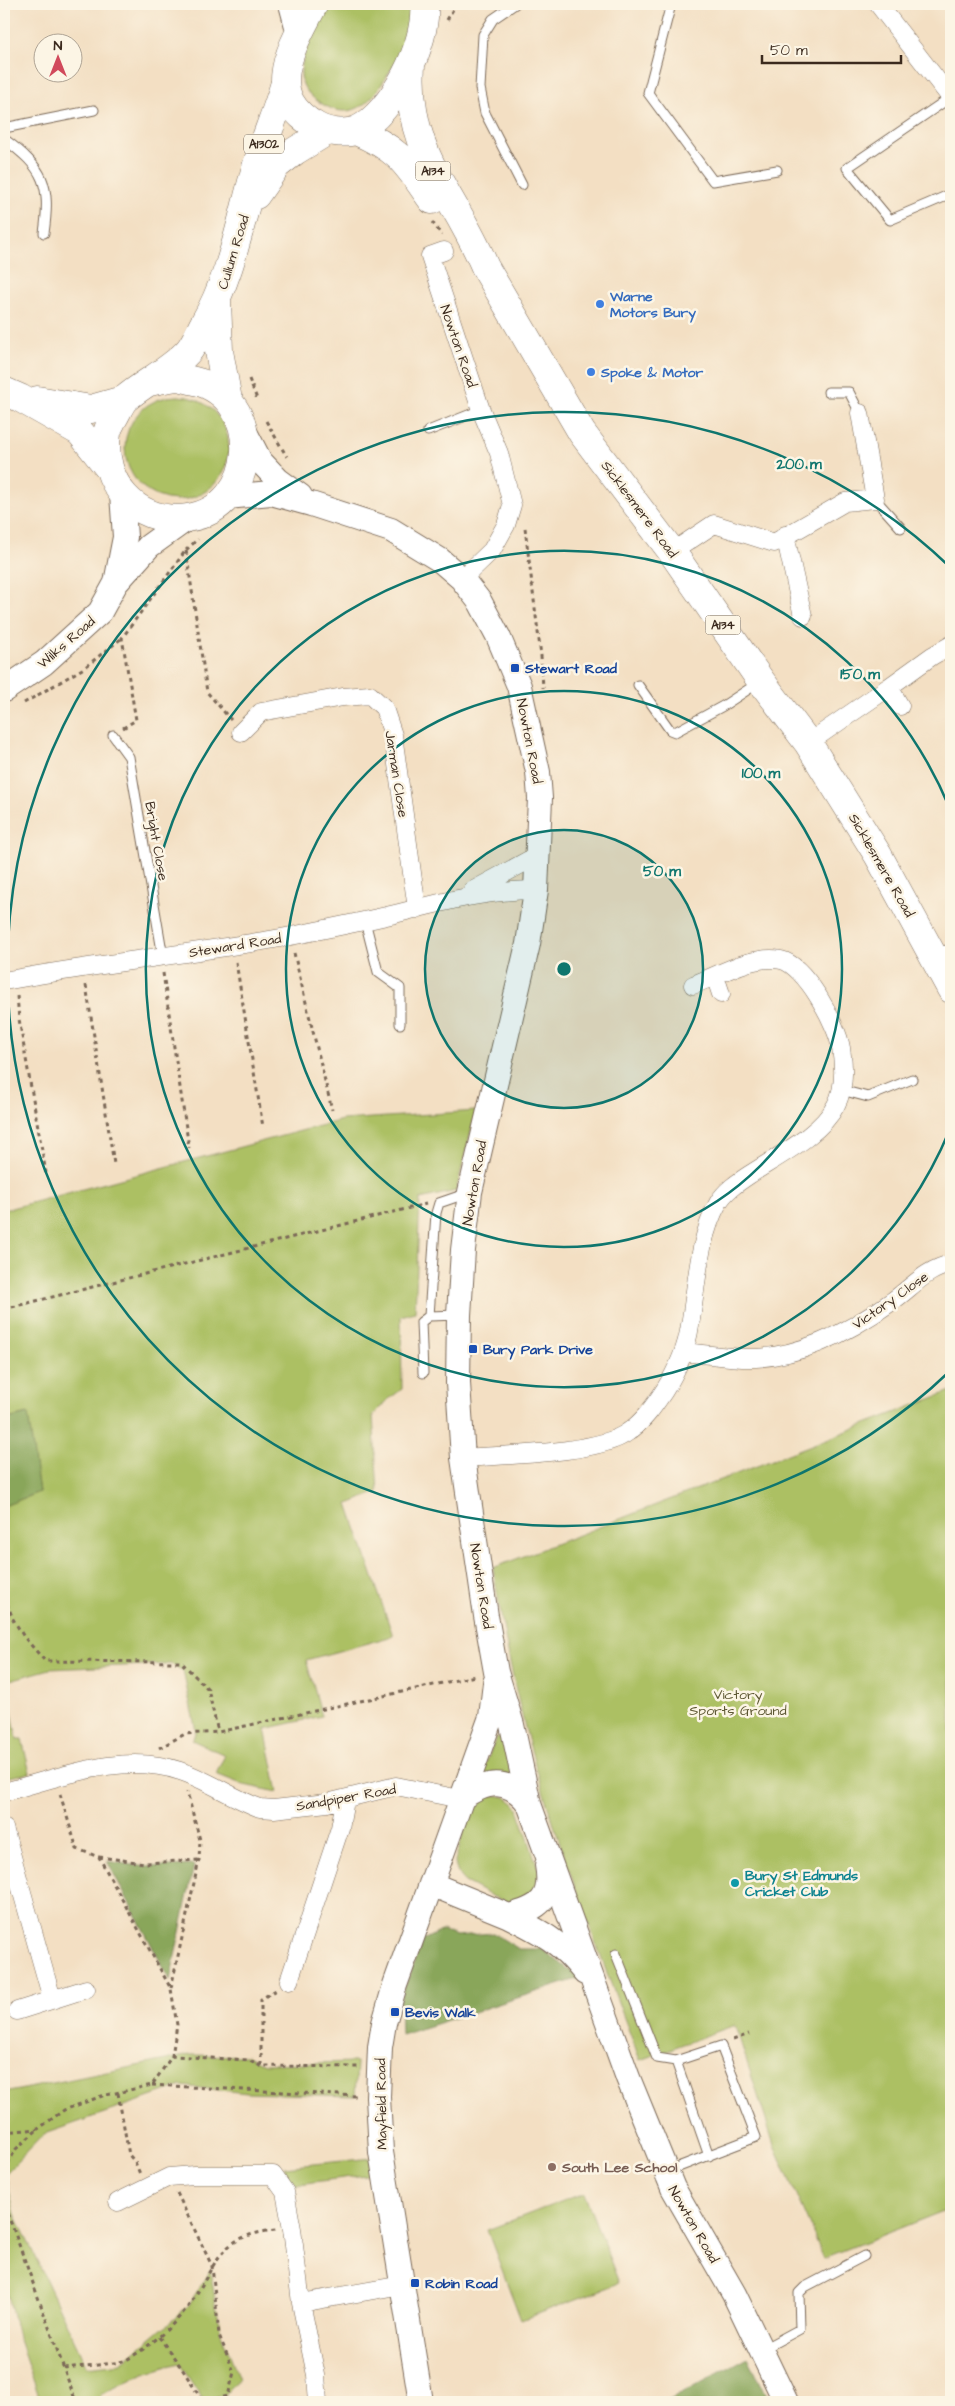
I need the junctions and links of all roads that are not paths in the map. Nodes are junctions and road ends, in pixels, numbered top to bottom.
1 (292, 4) edge
2 (314, 4) edge
3 (424, 4) edge
4 (515, 4) edge
5 (671, 4) edge
6 (878, 4) edge
7 (436, 22) edge
8 (299, 34) junction
9 (411, 65) junction
10 (284, 86) junction
11 (951, 98) edge
12 (94, 110) dead end
13 (4, 128) edge
14 (356, 131) junction
15 (326, 132) junction
16 (4, 139) edge
17 (777, 170) dead end
18 (522, 185) dead end
19 (951, 194) edge
20 (248, 203) junction
21 (44, 233) dead end
22 (445, 246) road end
23 (485, 267) junction
24 (217, 301) junction
25 (149, 382) junction
26 (828, 392) dead end
27 (12, 395) edge
28 (123, 400) junction
29 (228, 400) junction
30 (481, 410) junction
31 (860, 413) joint
32 (254, 422) junction
33 (428, 431) dead end
34 (107, 466) junction
35 (122, 494) junction
36 (227, 497) junction
37 (875, 499) junction
38 (311, 504) junction
39 (188, 518) junction
40 (901, 528) dead end
41 (785, 535) junction
42 (672, 552) junction
43 (462, 579) junction
44 (116, 583) junction
45 (803, 616) dead end
46 (951, 645) edge
47 (761, 680) junction
48 (638, 684) dead end
49 (889, 687) junction
50 (12, 697) edge
51 (900, 706) dead end
52 (241, 732) road end
53 (113, 735) road end
54 (808, 742) junction
55 (538, 855) junction
56 (536, 890) junction
57 (463, 896) junction
58 (417, 909) junction
59 (365, 921) junction
60 (942, 951) edge
61 (163, 957) junction
62 (715, 976) junction
63 (10, 980) edge
64 (694, 985) dead end
65 (951, 989) edge
66 (721, 994) dead end
67 (400, 1024) dead end
68 (912, 1079) dead end
69 (841, 1090) junction
70 (470, 1192) junction
71 (951, 1264) edge
72 (459, 1315) junction
73 (429, 1316) junction
74 (684, 1352) junction
75 (422, 1373) dead end
76 (463, 1458) junction
77 (496, 1672) junction
78 (4, 1792) edge
79 (460, 1799) junction
80 (344, 1800) junction
81 (529, 1804) junction
82 (4, 1828) edge
83 (544, 1851) junction
84 (432, 1884) junction
85 (509, 1916) junction
86 (616, 1954) dead end
87 (289, 1981) road end
88 (593, 1985) junction
89 (86, 1989) dead end
90 (52, 1999) junction
91 (17, 2012) dead end
92 (676, 2061) junction
93 (709, 2156) junction
94 (666, 2172) junction
95 (118, 2202) dead end
96 (864, 2256) dead end
97 (402, 2285) junction
98 (301, 2303) junction
99 (762, 2350) junction
100 (318, 2402) edge
101 (421, 2402) edge
102 (786, 2402) edge

1 - 8 street
2 - 8 main road, Cullum Road
3 - 7 main road
4 - 18 lane
5 - 17 lane
6 - 11 street
7 - 9 main road
8 - 10 main road, Cullum Road
9 - 14 main road
9 - 23 main road, Sicklesmere Road / A134
10 - 15 main road
10 - 20 main road, Cullum Road / A1302
11 - 19 lane
12 - 13 lane
14 - 15 main road
14 - 23 main road, Sicklesmere Road / A134
15 - 20 main road, Cullum Road / A1302
16 - 21 lane
20 - 24 main road, Cullum Road / A1302
22 - 30 street, Nowton Road
23 - 42 main road, Sicklesmere Road / A134
24 - 25 main road, Cullum Road / A1302
24 - 29 main road, Cullum Road / A1302
25 - 28 main road
25 - 29 main road
26 - 31 lane
27 - 28 main road
27 - 34 main road
28 - 34 main road
29 - 32 main road
30 - 33 lane
30 - 43 street, Nowton Road
31 - 37 street
32 - 36 main road
32 - 38 street, Nowton Road
34 - 35 main road
35 - 39 main road
35 - 44 street, Wilks Road
36 - 38 street, Nowton Road
36 - 39 main road
37 - 40 lane
37 - 41 street
38 - 43 street, Nowton Road
39 - 44 street, Wilks Road
41 - 42 street
41 - 45 street
42 - 47 main road, Sicklesmere Road / A134
43 - 55 street, Nowton Road
44 - 50 street, Wilks Road
46 - 49 street
47 - 48 lane
47 - 54 main road, Sicklesmere Road / A134
49 - 51 street
49 - 54 street
52 - 58 street, Jarman Close
53 - 61 lane, Bright Close
54 - 60 main road, Sicklesmere Road / A134
55 - 56 street, Nowton Road
55 - 57 street, Steward Road
56 - 57 street, Steward Road
56 - 70 street, Nowton Road
57 - 58 street, Steward Road
58 - 59 street, Steward Road
59 - 61 street, Steward Road
59 - 67 lane
60 - 65 main road, Sicklesmere Road / A134
61 - 63 street, Steward Road
62 - 64 street
62 - 66 street
62 - 69 street
68 - 69 lane
69 - 74 street
70 - 72 street, Nowton Road
70 - 73 lane
71 - 74 street, Victory Close
72 - 73 lane
72 - 76 street, Nowton Road
73 - 75 lane
74 - 76 street
76 - 77 street, Nowton Road
77 - 79 street, Mayfield Road
77 - 81 street, Nowton Road
78 - 80 street, Sandpiper Road
79 - 80 street, Sandpiper Road
79 - 81 street
79 - 84 street, Mayfield Road
80 - 87 street
81 - 83 street, Nowton Road
82 - 90 street
83 - 85 street, Nowton Road
83 - 88 street, Nowton Road
84 - 85 street, Nowton Road
84 - 97 street, Mayfield Road
85 - 88 street, Nowton Road
86 - 92 lane
88 - 94 street, Nowton Road
89 - 90 street
90 - 91 street
92 - 93 lane
92 - 93 lane
93 - 94 lane
94 - 99 street, Nowton Road
95 - 98 street
96 - 99 lane
97 - 98 street
97 - 101 street, Mayfield Road
98 - 100 street
99 - 102 street, Nowton Road

